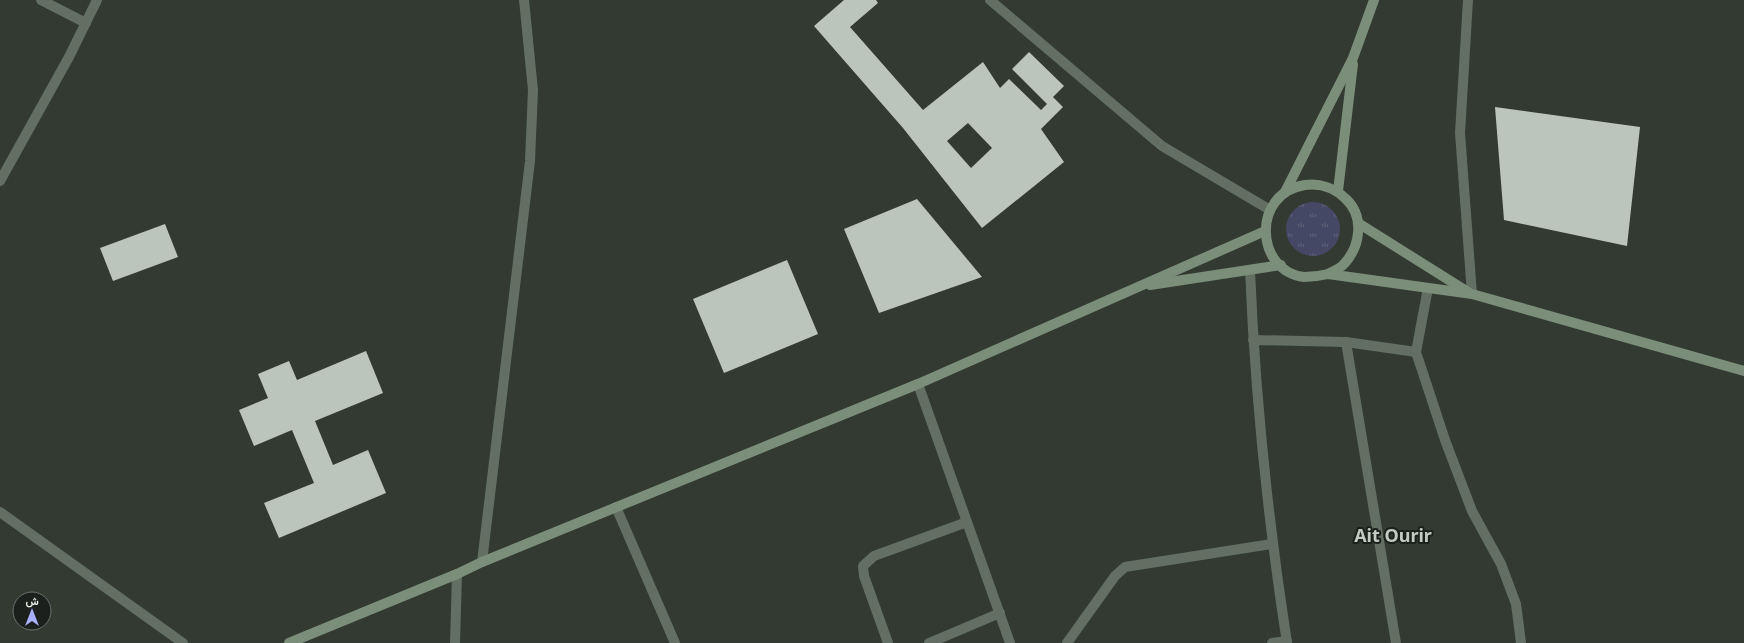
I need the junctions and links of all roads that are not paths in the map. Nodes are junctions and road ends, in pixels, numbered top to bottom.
1 (41, 0) edge
2 (97, 0) edge
3 (524, 0) edge
4 (990, 0) edge
5 (1374, 0) edge
6 (1468, 0) edge
7 (86, 23) junction
8 (1353, 58) junction
9 (0, 181) edge
10 (1285, 192) junction
11 (1338, 192) junction
12 (1270, 210) junction
13 (1358, 223) junction
14 (1265, 232) junction
15 (1281, 265) junction
16 (1250, 270) junction
17 (1328, 274) junction
18 (1136, 287) junction
19 (1428, 288) junction
20 (1472, 294) junction
21 (1253, 340) junction
22 (1346, 342) junction
23 (1416, 352) junction
24 (1744, 371) edge
25 (918, 384) junction
26 (616, 507) junction
27 (0, 512) edge
28 (967, 522) junction
29 (1272, 544) junction
30 (482, 562) junction
31 (457, 574) junction
32 (1000, 612) junction
33 (1287, 642) edge
34 (182, 643) edge
35 (289, 643) edge
36 (455, 643) edge
37 (675, 643) edge
38 (888, 643) edge
39 (929, 643) edge
40 (1010, 643) edge
41 (1067, 643) edge
42 (1272, 643) edge
43 (1396, 643) edge
44 (1521, 643) edge

1 - 7 street
2 - 7 street
3 - 30 street
4 - 12 street
5 - 8 street
6 - 20 street
7 - 9 street
8 - 10 street
8 - 11 street
10 - 11 street
10 - 12 street
11 - 13 street
12 - 14 street
13 - 17 street
13 - 20 street
14 - 15 street
14 - 18 street
15 - 16 street
15 - 17 street
16 - 18 street
16 - 21 street
17 - 19 street
18 - 25 street
19 - 20 street
19 - 23 street
20 - 24 street
21 - 22 street
21 - 29 street
22 - 23 street
22 - 43 street
23 - 44 street
25 - 26 street
25 - 28 street
26 - 30 street
26 - 37 street
27 - 34 street
28 - 32 street
28 - 38 street
29 - 33 street
29 - 41 street
30 - 31 street
31 - 35 street
31 - 36 street
32 - 39 street
32 - 40 street
33 - 42 street

